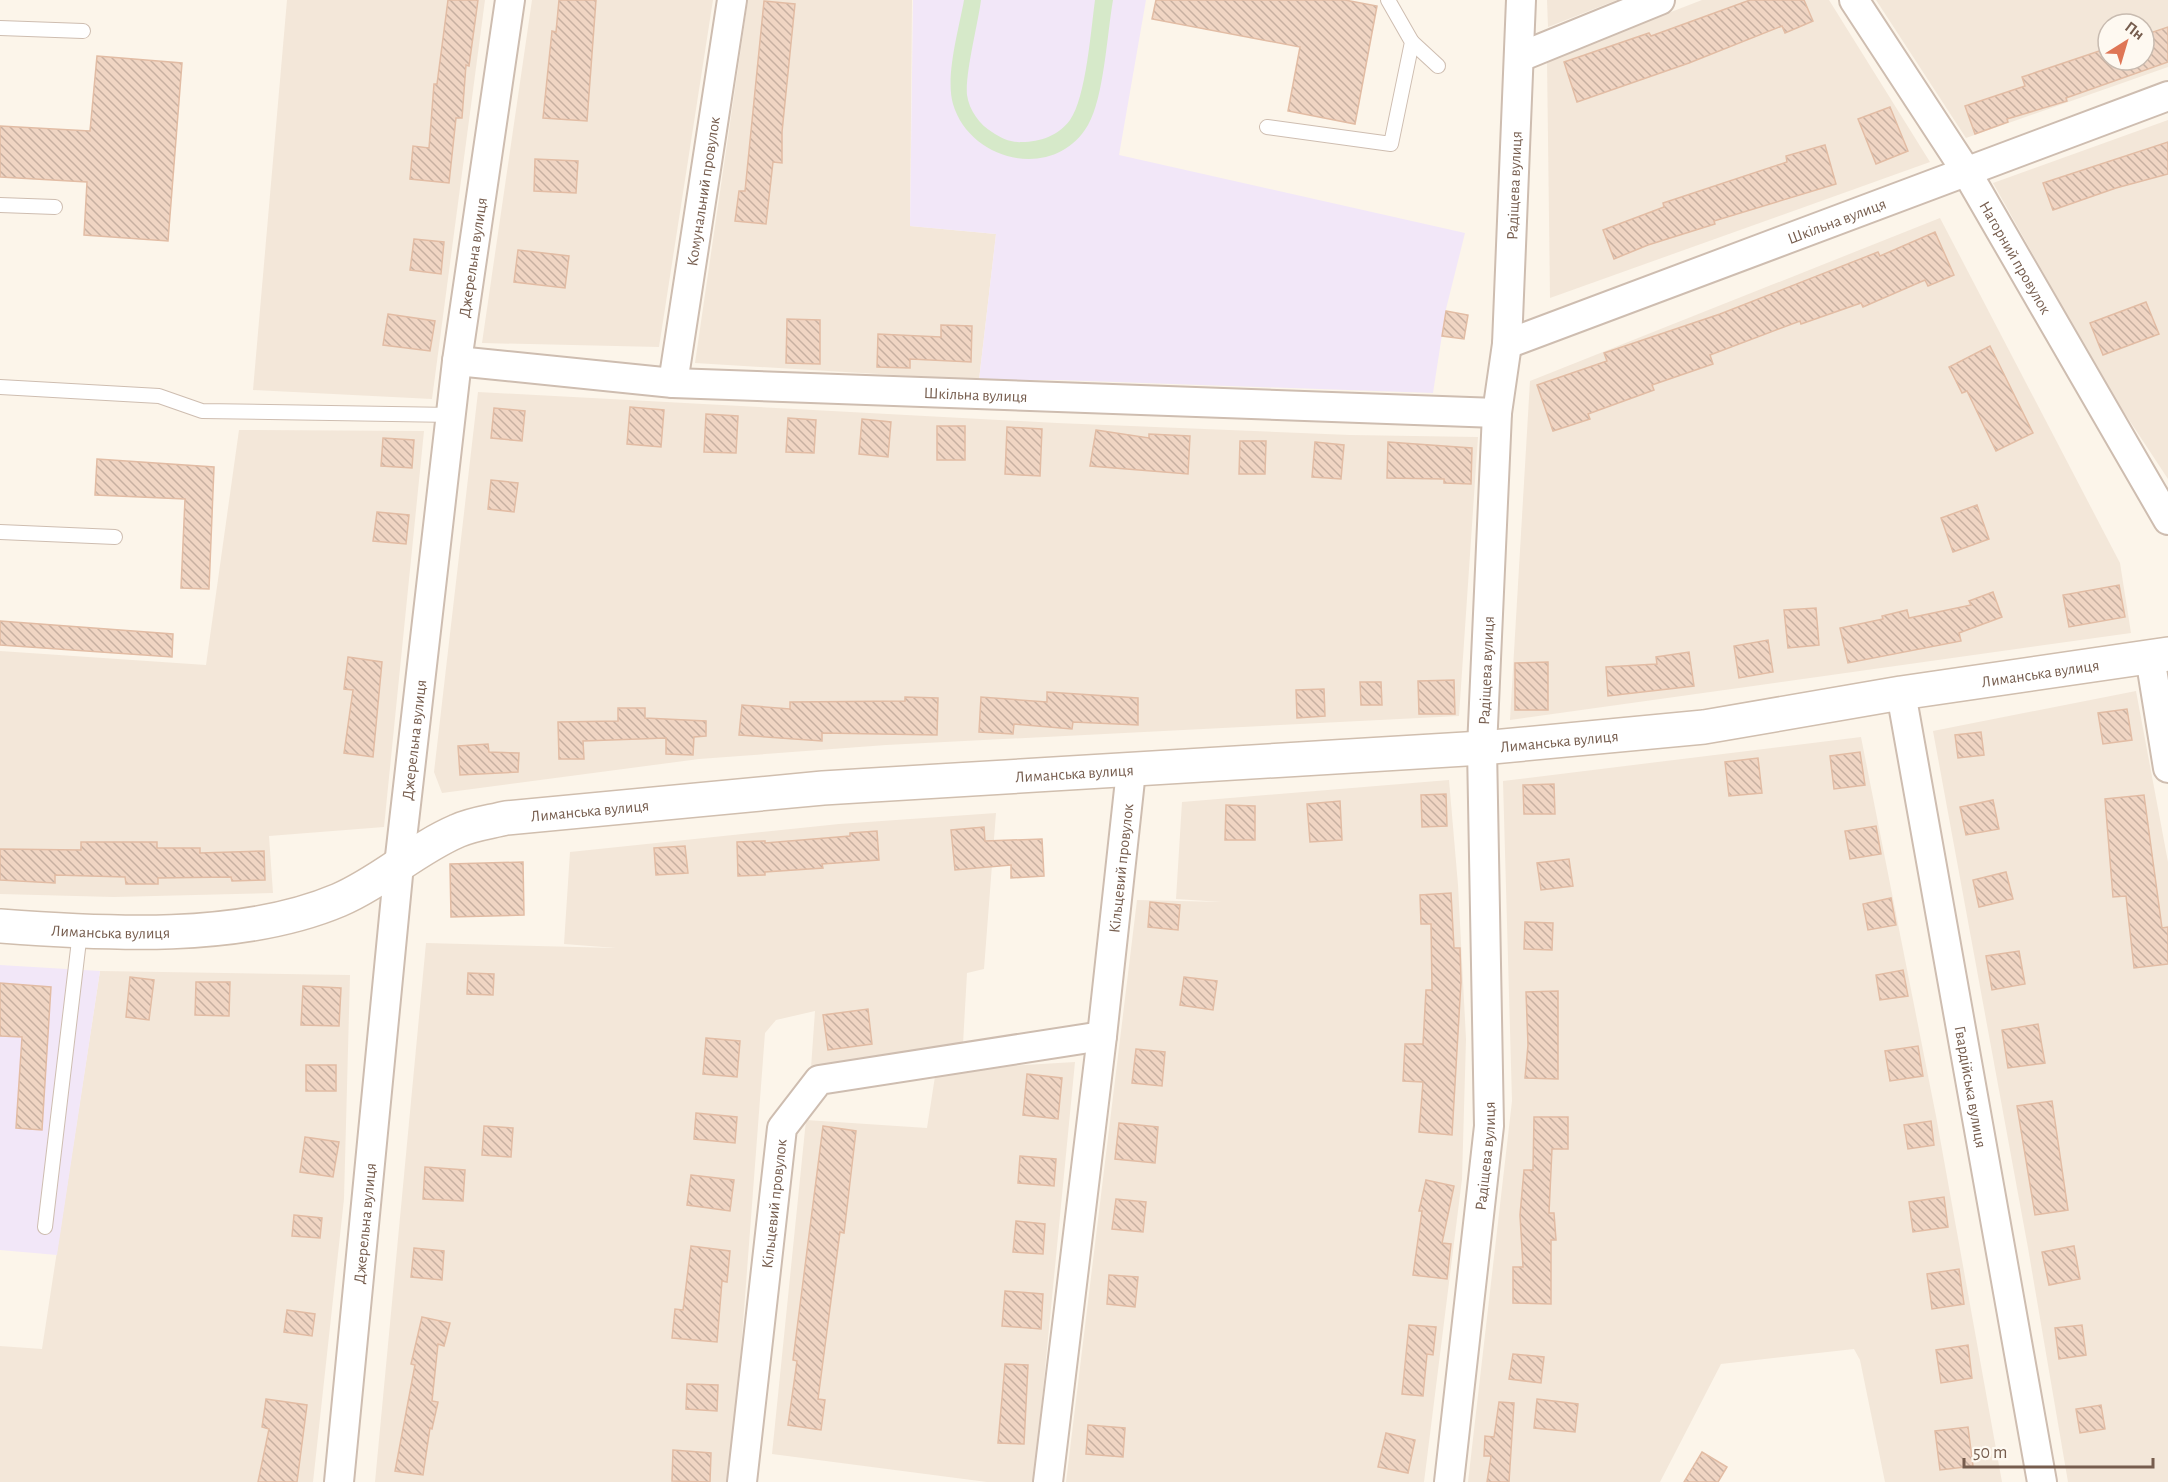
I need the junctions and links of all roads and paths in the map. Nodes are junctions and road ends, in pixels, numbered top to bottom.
1 (510, 0) edge
2 (732, 0) edge
3 (1388, 0) edge
4 (1521, 0) edge
5 (1660, 0) edge
6 (1854, 0) edge
7 (0, 28) edge
8 (83, 31) dead end
9 (1412, 42) junction
10 (1520, 57) junction
11 (1438, 66) dead end
12 (2168, 96) edge
13 (1267, 127) dead end
14 (1966, 171) junction
15 (0, 205) edge
16 (55, 207) dead end
17 (1507, 344) junction
18 (457, 361) junction
19 (673, 383) junction
20 (0, 387) edge
21 (1497, 413) junction
22 (453, 415) junction
23 (2168, 520) edge
24 (0, 532) edge
25 (115, 537) dead end
26 (2159, 656) edge
27 (1901, 693) junction
28 (1482, 748) junction
29 (2168, 768) edge
30 (1131, 771) junction
31 (399, 865) junction
32 (0, 926) edge
33 (80, 932) junction
34 (1102, 1036) junction
35 (45, 1227) dead end
36 (339, 1482) edge
37 (742, 1482) edge
38 (1048, 1482) edge
39 (1449, 1482) edge
40 (2042, 1482) edge

1 - 18 street, Джерельна вулиця
2 - 19 street, Комунальний провулок
3 - 9 lane
4 - 10 street, Радіщева вулиця
5 - 10 street
6 - 14 street, Нагорний провулок
7 - 8 lane
9 - 11 lane
9 - 13 lane
10 - 17 street, Радіщева вулиця
12 - 14 street, Шкільна вулиця
14 - 17 street, Шкільна вулиця
14 - 23 street, Нагорний провулок
15 - 16 lane
17 - 21 street, Радіщева вулиця
18 - 19 street, Шкільна вулиця
18 - 22 street, Джерельна вулиця
19 - 21 street, Шкільна вулиця
20 - 22 lane
21 - 28 street, Радіщева вулиця
22 - 31 street, Джерельна вулиця
24 - 25 lane
26 - 27 street, Лиманська вулиця
26 - 29 street
27 - 28 street, Лиманська вулиця
27 - 40 street, Гвардійська вулиця
28 - 30 street, Лиманська вулиця
28 - 39 street, Радіщева вулиця
30 - 31 street, Лиманська вулиця
30 - 34 street, Кільцевий провулок
31 - 33 street, Лиманська вулиця
31 - 36 street, Джерельна вулиця
32 - 33 street, Лиманська вулиця
33 - 35 lane
34 - 37 street, Кільцевий провулок
34 - 38 street, Кільцевий провулок

